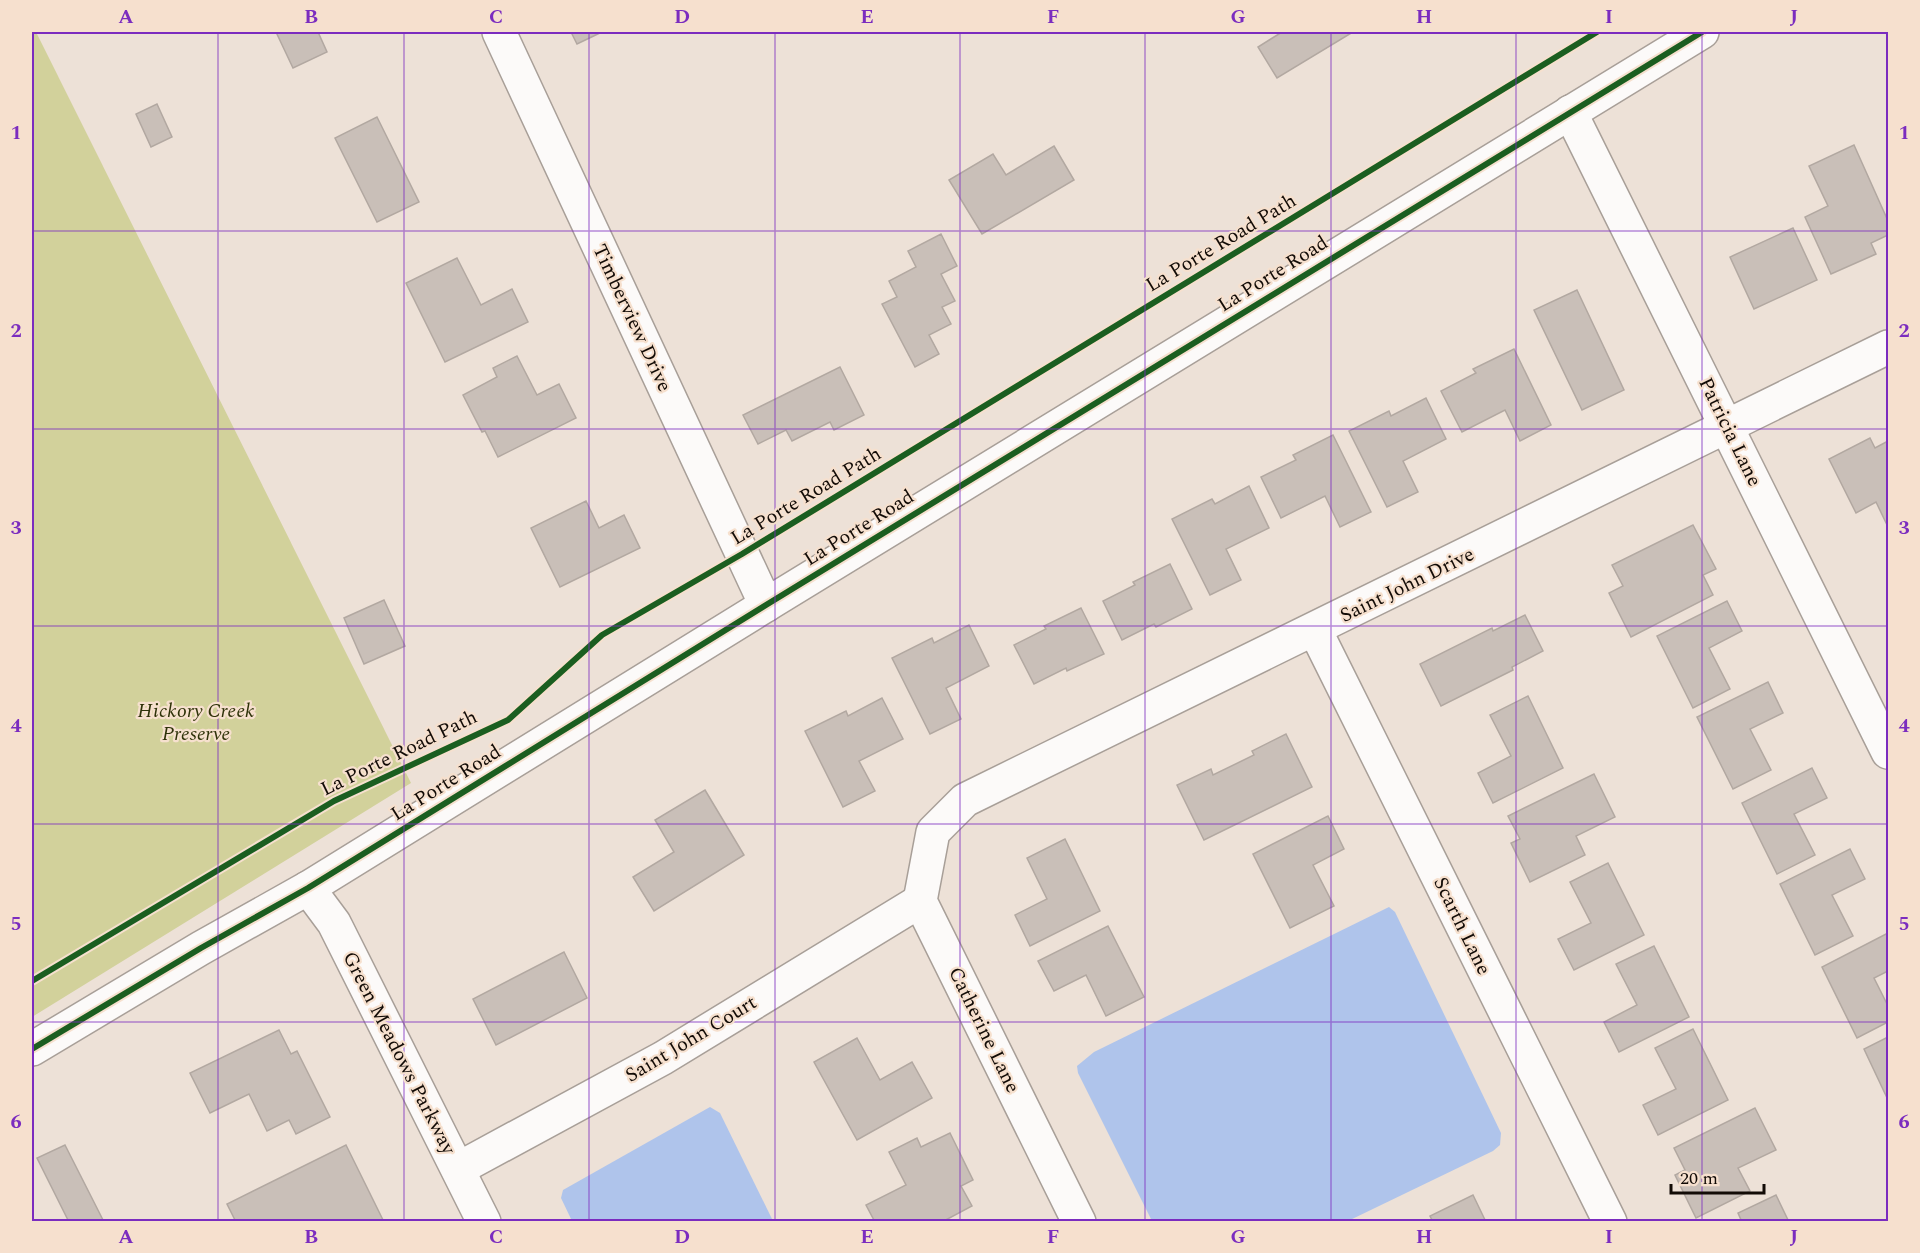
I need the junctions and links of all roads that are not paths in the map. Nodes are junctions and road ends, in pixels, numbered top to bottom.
1 (499, 32) edge
2 (1702, 32) edge
3 (1570, 112) junction
4 (1888, 347) edge
5 (1728, 427) junction
6 (766, 605) junction
7 (1315, 630) junction
8 (1888, 752) edge
9 (308, 888) junction
10 (920, 901) junction
11 (32, 1049) edge
12 (458, 1169) junction
13 (484, 1221) edge
14 (1079, 1221) edge
15 (1610, 1221) edge

1 - 6 street, Timberview Drive
2 - 3 street, La Porte Road
3 - 5 street, Patricia Lane
3 - 6 street, La Porte Road
4 - 5 street, Saint John Drive
5 - 7 street, Saint John Drive
5 - 8 street, Patricia Lane
6 - 9 street, La Porte Road
7 - 10 street, Saint John Drive
7 - 15 street, Scarth Lane
9 - 11 street, La Porte Road
9 - 12 street, Green Meadows Parkway
10 - 12 street, Saint John Court
10 - 14 street, Catherine Lane
12 - 13 street, Green Meadows Parkway

